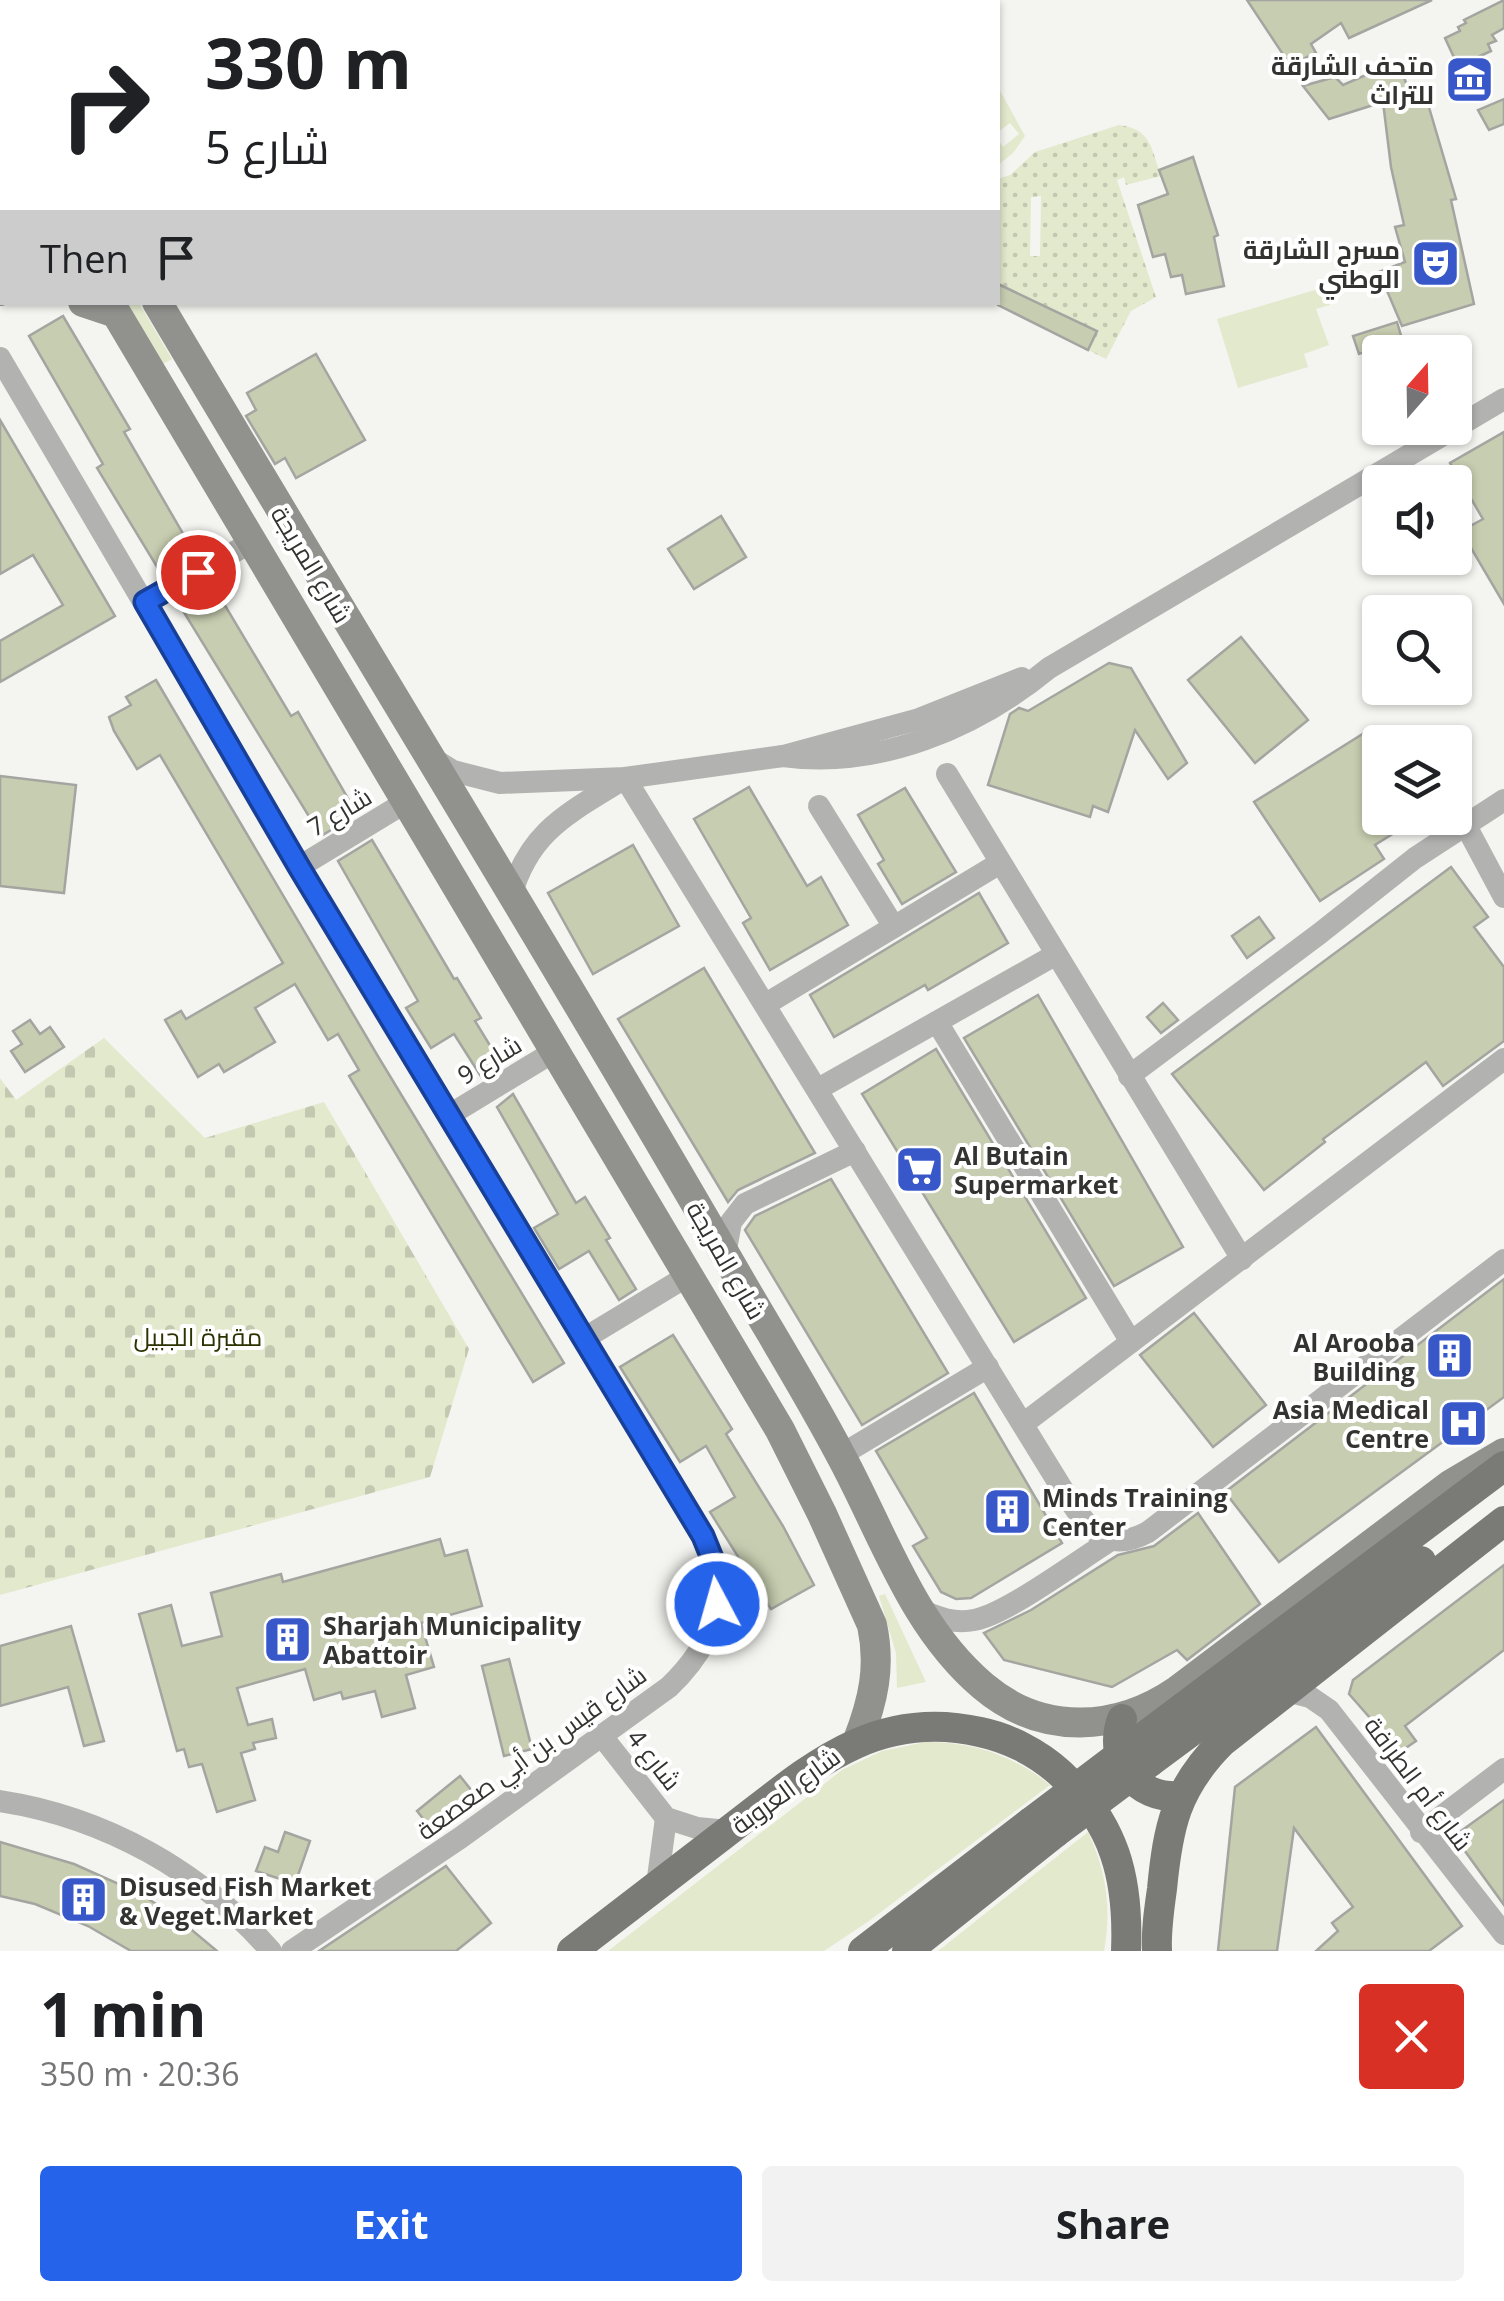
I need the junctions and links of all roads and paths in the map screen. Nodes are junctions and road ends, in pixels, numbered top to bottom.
1 (92, 305) edge
2 (160, 305) edge
3 (0, 358) edge
4 (162, 392) junction
5 (1504, 399) edge
6 (246, 454) junction
7 (252, 542) junction
8 (145, 602) junction
9 (425, 754) junction
10 (947, 774) dead end
11 (625, 778) junction
12 (1504, 800) edge
13 (406, 802) junction
14 (819, 806) dead end
15 (1472, 820) edge
16 (1448, 835) edge
17 (1471, 835) edge
18 (1000, 863) junction
19 (299, 867) junction
20 (510, 896) junction
21 (1504, 897) edge
22 (894, 927) junction
23 (1054, 955) junction
24 (766, 1004) junction
25 (937, 1022) junction
26 (555, 1051) junction
27 (1504, 1060) edge
28 (1129, 1076) junction
29 (818, 1089) junction
30 (450, 1114) junction
31 (856, 1151) junction
32 (725, 1255) junction
33 (1242, 1258) junction
34 (1504, 1260) edge
35 (690, 1275) junction
36 (584, 1338) junction
37 (1131, 1342) junction
38 (988, 1368) junction
39 (760, 1392) junction
40 (1022, 1424) junction
41 (1504, 1453) edge
42 (841, 1455) junction
43 (1504, 1466) edge
44 (1504, 1499) edge
45 (1504, 1522) edge
46 (1111, 1540) junction
47 (921, 1610) junction
48 (1326, 1661) junction
49 (1286, 1692) junction
50 (1329, 1710) junction
51 (601, 1735) junction
52 (858, 1740) junction
53 (1135, 1742) junction
54 (1504, 1769) edge
55 (1180, 1796) junction
56 (0, 1801) edge
57 (666, 1818) junction
58 (1043, 1828) junction
59 (728, 1831) junction
60 (1421, 1832) junction
61 (657, 1886) junction
62 (1504, 1934) edge
63 (271, 1951) edge
64 (292, 1951) edge
65 (572, 1951) edge
66 (863, 1951) edge
67 (906, 1951) edge
68 (1126, 1951) edge
69 (1158, 1951) edge

1 - 4 main road, شارع المريجة
2 - 6 main road, شارع المريجة
3 - 8 street, شارع قيس بن أبي صعصعة
4 - 6 main road
4 - 7 main road, شارع المريجة
5 - 11 street
6 - 9 main road, شارع المريجة
7 - 8 street
7 - 13 main road, شارع المريجة
8 - 19 street, شارع قيس بن أبي صعصعة
9 - 11 street
9 - 20 main road, شارع المريجة
10 - 18 street
11 - 20 street
11 - 24 street
12 - 15 street
13 - 19 street, شارع 7
13 - 26 main road, شارع المريجة
14 - 22 street
16 - 28 street
17 - 21 street
18 - 22 street
18 - 23 street
19 - 30 street, شارع قيس بن أبي صعصعة
20 - 32 main road, شارع المريجة
22 - 24 street
23 - 25 street
23 - 28 street
24 - 29 street
25 - 29 street
25 - 37 street
26 - 30 street, شارع 9
26 - 35 main road, شارع المريجة
27 - 33 street
28 - 33 street
29 - 31 street
30 - 36 street, شارع قيس بن أبي صعصعة
31 - 32 street
31 - 38 street
32 - 42 main road, شارع المريجة
33 - 37 street
34 - 46 street
35 - 36 street
35 - 39 main road, شارع المريجة
36 - 51 street, شارع قيس بن أبي صعصعة
37 - 40 street
38 - 40 street
38 - 42 street
39 - 42 main road
39 - 52 main road, شارع المريجة
40 - 46 street
41 - 53 main road, شارع المريجة
42 - 47 main road, شارع المريجة
43 - 53 main road
44 - 53 main road
45 - 48 main road
46 - 47 street
47 - 53 main road, شارع المريجة
48 - 49 main road
48 - 50 street, شارع أم الطرافة
49 - 50 street, شارع أم الطرافة
49 - 55 main road
50 - 60 street, شارع أم الطرافة
51 - 57 street, شارع 4
51 - 64 street, شارع قيس بن أبي صعصعة
52 - 59 main road, شارع العروبة
52 - 68 main road, شارع العروبة
53 - 55 main road
53 - 58 main road, bridge
54 - 60 street
55 - 69 main road
56 - 63 street
57 - 59 street, شارع 4
57 - 61 street, شارع 4
58 - 66 main road
58 - 67 main road
59 - 61 main road, شارع العروبة
60 - 62 street, شارع أم الطرافة
61 - 65 main road, شارع العروبة

